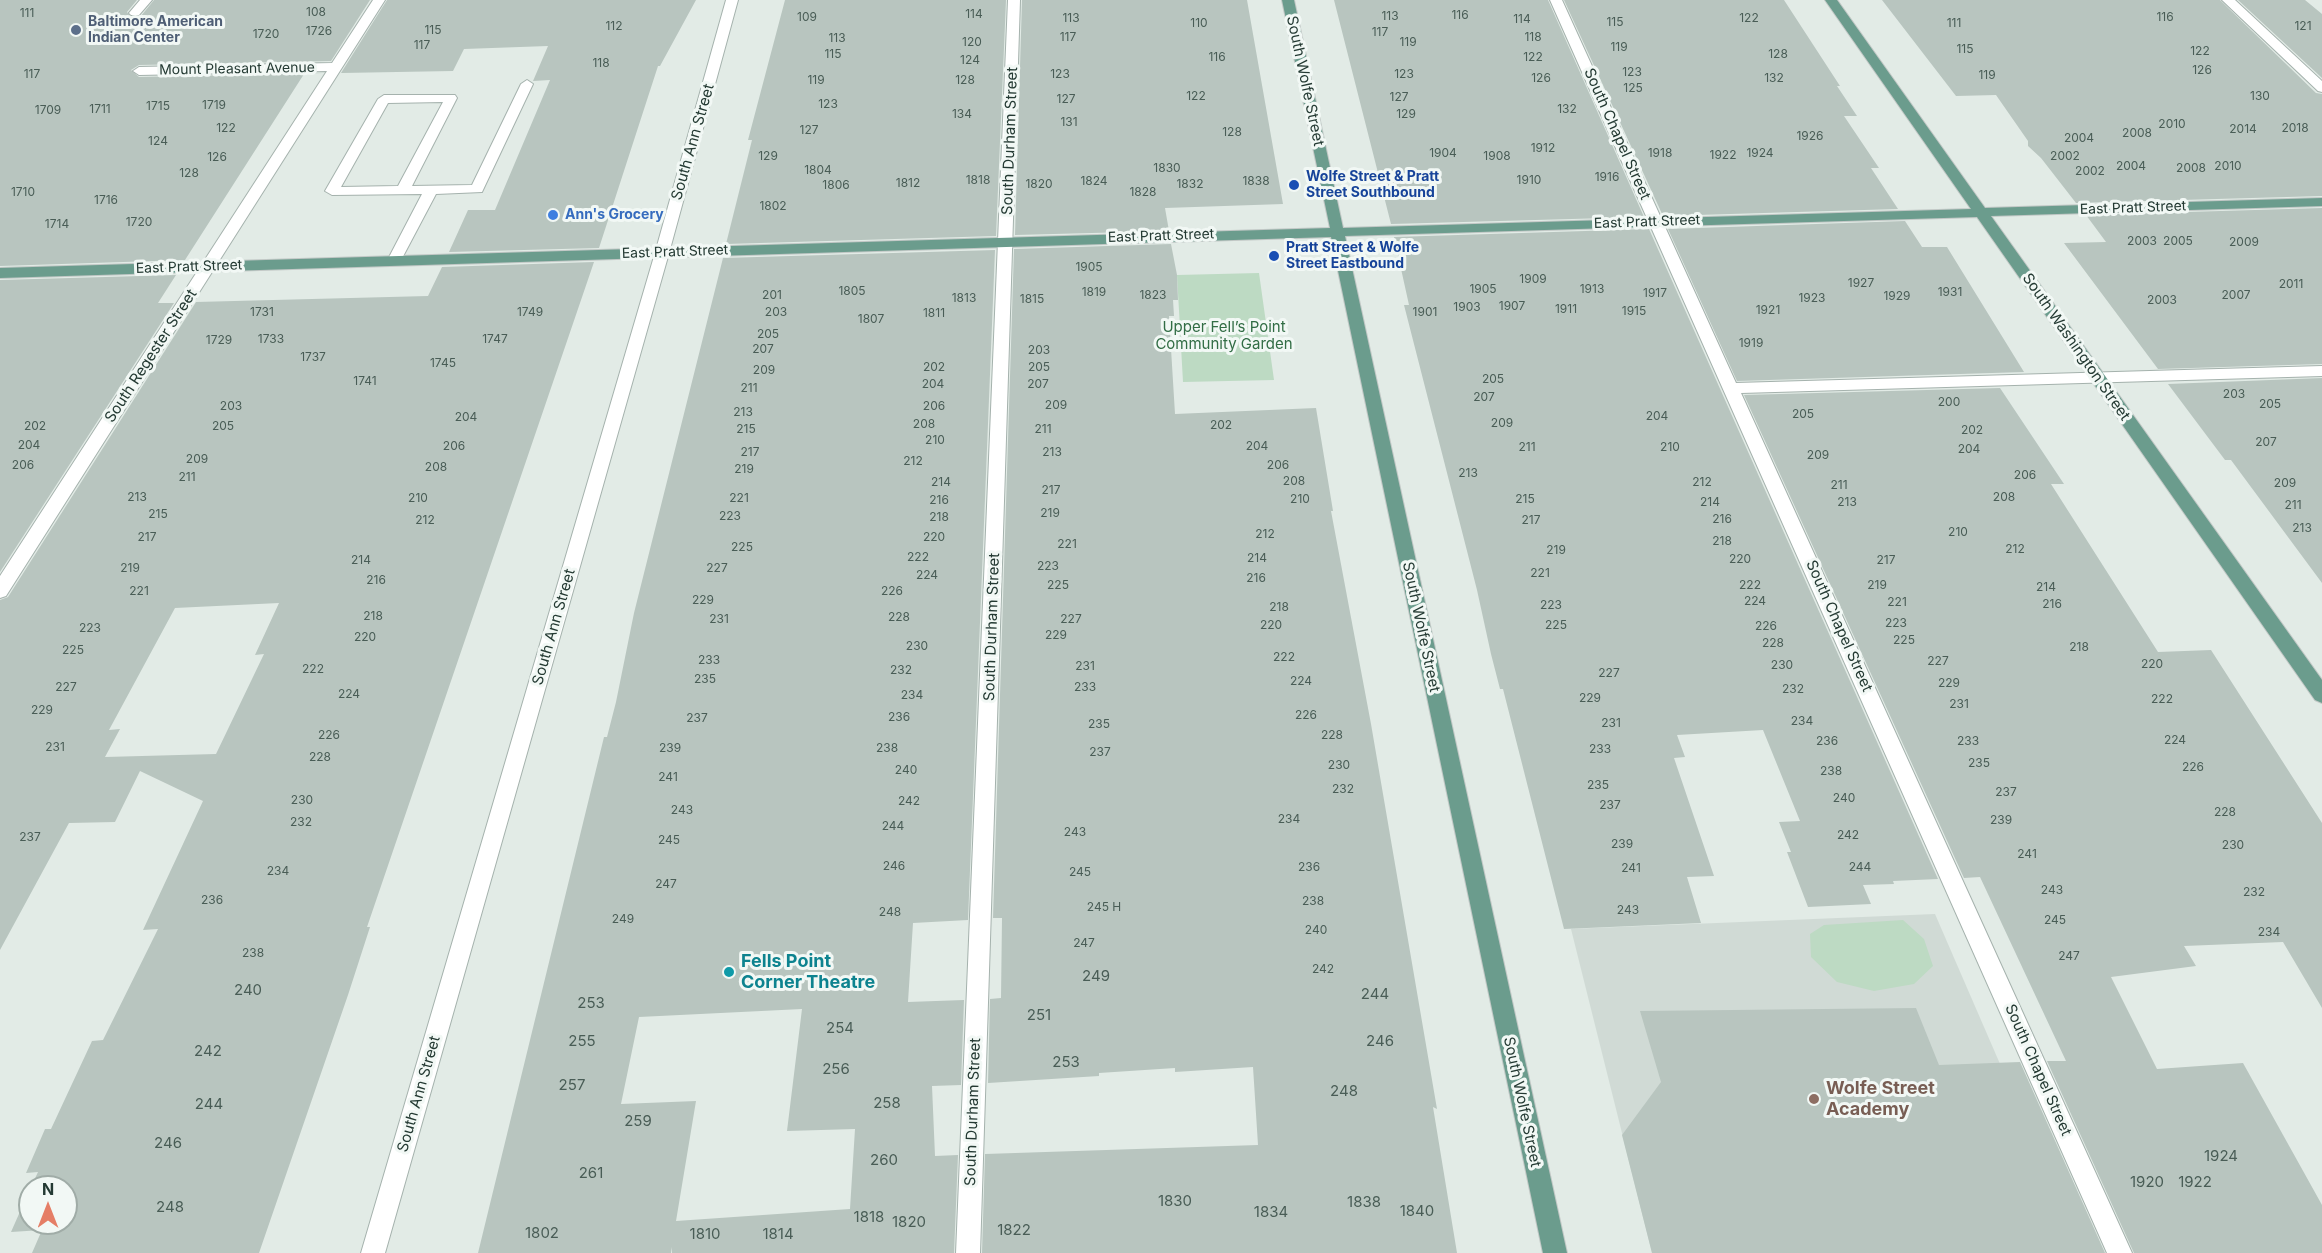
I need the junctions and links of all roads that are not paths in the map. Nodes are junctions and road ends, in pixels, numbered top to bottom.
1 (146, 0) edge
2 (379, 0) edge
3 (732, 0) edge
4 (1014, 0) edge
5 (1288, 0) edge
6 (1556, 0) edge
7 (1831, 0) edge
8 (2228, 0) edge
9 (135, 13) dead end
10 (336, 67) junction
11 (2322, 69) edge
12 (2302, 70) junction
13 (139, 71) dead end
14 (527, 84) dead end
15 (2322, 88) edge
16 (403, 190) junction
17 (431, 190) junction
18 (2322, 202) edge
19 (1981, 212) junction
20 (1656, 222) junction
21 (1336, 231) junction
22 (1006, 240) junction
23 (662, 253) junction
24 (394, 261) junction
25 (209, 266) junction
26 (0, 273) edge
27 (2322, 371) edge
28 (2098, 378) junction
29 (1732, 388) junction
30 (0, 591) edge
31 (2322, 694) edge
32 (373, 1253) edge
33 (968, 1253) edge
34 (1554, 1253) edge
35 (2120, 1253) edge

1 - 9 street
2 - 10 street, South Regester Street
3 - 23 street, South Ann Street
4 - 22 street, South Durham Street
5 - 21 main road, South Wolfe Street
6 - 20 street, South Chapel Street
7 - 19 main road, South Washington Street
8 - 12 street
10 - 13 street, Mount Pleasant Avenue
10 - 25 street, South Regester Street
11 - 12 street
12 - 15 street
14 - 17 street
16 - 16 street
16 - 17 street
17 - 24 street
18 - 19 main road, East Pratt Street
19 - 20 main road, East Pratt Street
19 - 28 main road, South Washington Street
20 - 21 main road, East Pratt Street
20 - 29 street, South Chapel Street
21 - 22 main road, East Pratt Street
21 - 34 main road, South Wolfe Street
22 - 23 main road, East Pratt Street
22 - 33 street, South Durham Street
23 - 24 main road, East Pratt Street
23 - 32 street, South Ann Street
24 - 25 main road, East Pratt Street
25 - 26 main road, East Pratt Street
25 - 30 street, South Regester Street
27 - 28 street
28 - 29 street
28 - 31 main road, South Washington Street
29 - 35 street, South Chapel Street

